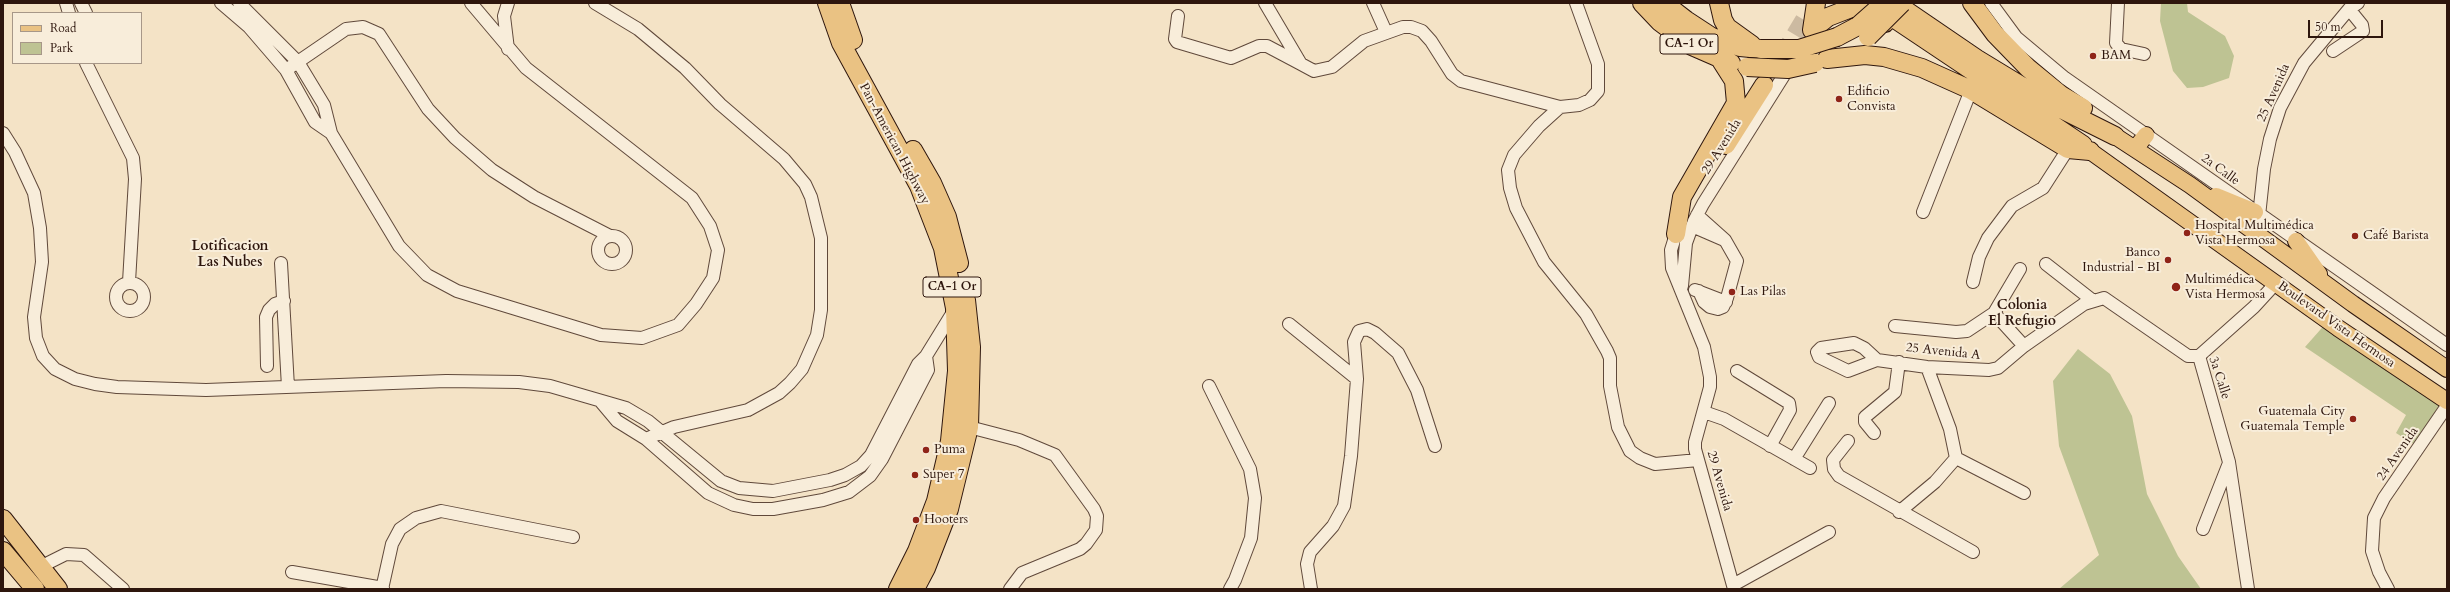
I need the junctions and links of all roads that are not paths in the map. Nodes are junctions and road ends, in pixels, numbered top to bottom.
1 (81, 3) edge
2 (221, 3) edge
3 (240, 3) edge
4 (471, 3) edge
5 (508, 3) edge
6 (595, 3) edge
7 (827, 3) edge
8 (840, 3) edge
9 (1265, 3) edge
10 (1373, 3) edge
11 (1576, 3) edge
12 (1642, 3) edge
13 (1664, 3) edge
14 (1719, 3) edge
15 (1816, 3) edge
16 (1872, 3) edge
17 (1884, 3) edge
18 (1895, 3) edge
19 (1902, 3) edge
20 (1972, 3) edge
21 (1990, 3) edge
22 (2118, 3) edge
23 (2353, 6) edge
24 (86, 12) edge
25 (1178, 16) dead end
26 (1808, 17) edge
27 (1863, 31) junction
28 (1386, 32) junction
29 (508, 49) junction
30 (1760, 49) junction
31 (2333, 50) dead end
32 (1946, 52) junction
33 (2144, 54) dead end
34 (1720, 59) junction
35 (1825, 60) junction
36 (298, 62) junction
37 (87, 64) edge
38 (1301, 64) junction
39 (286, 70) junction
40 (1764, 85) tunnel mouth
41 (1971, 90) junction
42 (1560, 107) junction
43 (3, 132) edge
44 (331, 133) junction
45 (2146, 135) junction
46 (2117, 137) junction
47 (2068, 148) junction
48 (2138, 150) junction
49 (2090, 151) junction
50 (2108, 162) junction
51 (2128, 176) junction
52 (2190, 185) junction
53 (1923, 212) dead end
54 (2257, 214) junction
55 (1698, 215) junction
56 (1692, 226) junction
57 (1676, 234) junction
58 (610, 236) dead end
59 (1725, 240) junction
60 (2296, 241) junction
61 (281, 263) dead end
62 (2046, 264) dead end
63 (2020, 269) dead end
64 (128, 282) dead end
65 (1973, 282) dead end
66 (2276, 283) junction
67 (2327, 285) junction
68 (1682, 290) junction
69 (2098, 299) junction
70 (284, 301) junction
71 (955, 308) junction
72 (1994, 313) junction
73 (1289, 324) dead end
74 (1895, 326) dead end
75 (2447, 345) edge
76 (2024, 346) junction
77 (2199, 356) junction
78 (1877, 360) dead end
79 (1899, 362) junction
80 (267, 366) dead end
81 (1927, 367) junction
82 (2447, 369) edge
83 (957, 370) junction
84 (1737, 371) dead end
85 (1357, 379) junction
86 (288, 386) junction
87 (1209, 386) dead end
88 (2447, 401) edge
89 (601, 402) junction
90 (1828, 403) dead end
91 (2447, 406) edge
92 (1704, 412) junction
93 (969, 427) junction
94 (661, 432) junction
95 (1874, 433) dead end
96 (646, 439) junction
97 (1848, 440) dead end
98 (884, 442) junction
99 (1435, 446) dead end
100 (1770, 446) junction
101 (1956, 458) junction
102 (1794, 459) junction
103 (1698, 460) junction
104 (2229, 462) junction
105 (861, 466) junction
106 (703, 467) junction
107 (1810, 468) dead end
108 (870, 476) junction
109 (693, 480) junction
110 (817, 483) junction
111 (2024, 493) dead end
112 (823, 500) junction
113 (1899, 512) junction
114 (3, 518) edge
115 (2203, 529) dead end
116 (1829, 532) dead end
117 (573, 537) dead end
118 (3, 551) edge
119 (1973, 552) dead end
120 (40, 567) junction
121 (292, 572) dead end
122 (1022, 573) junction
123 (1734, 587) edge
124 (382, 588) edge
125 (35, 589) edge
126 (58, 589) edge
127 (123, 589) edge
128 (898, 589) edge
129 (915, 589) edge
130 (1010, 589) edge
131 (1022, 589) edge
132 (1230, 589) edge
133 (1311, 589) edge
134 (2248, 589) edge
135 (2388, 589) edge

1 - 24 street
2 - 39 street
3 - 36 street
4 - 29 street
5 - 29 street
6 - 94 street
7 - 71 highway, Pan-American Highway / CA-1 Or
8 - 93 highway, Pan-American Highway / CA-1 Or
9 - 38 street
10 - 28 street
11 - 42 street
12 - 34 highway, CA-1 Or
13 - 30 highway, CA-1 Or
14 - 30 highway
15 - 26 highway
16 - 32 highway
17 - 27 highway, CA-1 Or, bridge
18 - 46 highway
19 - 27 highway, CA-1 Or, bridge
20 - 46 highway
21 - 45 street, 2a Calle
22 - 33 street
23 - 31 street
23 - 54 street, 25 Avenida
25 - 38 street
26 - 32 highway
26 - 55 street, 29 Avenida
27 - 30 highway, CA-1 Or, bridge
27 - 35 highway, CA-1 Or
28 - 38 street
28 - 42 street
29 - 44 street
32 - 49 highway
34 - 35 highway, CA-1 Or, bridge
34 - 57 highway
35 - 41 highway
36 - 39 street
36 - 44 street
36 - 58 street
37 - 64 street
39 - 44 street
40 - 57 highway
41 - 47 highway
41 - 53 street
42 - 103 street
43 - 86 street
45 - 48 main road
45 - 54 street, 2a Calle
46 - 48 main road, Boulevard Vista Hermosa
46 - 50 main road
47 - 49 highway
47 - 65 street
48 - 51 main road
48 - 52 main road, Boulevard Vista Hermosa
49 - 50 main road, Boulevard Vista Hermosa
50 - 51 main road, Boulevard Vista Hermosa
51 - 66 main road, Boulevard Vista Hermosa
52 - 54 main road
52 - 67 main road, Boulevard Vista Hermosa
54 - 60 street, 2a Calle
55 - 56 street, 29 Avenida
55 - 59 street
56 - 59 street
56 - 68 street, 29 Avenida
57 - 68 street, 29 Avenida
59 - 68 street
60 - 67 main road
60 - 75 street, 2a Calle
61 - 70 street
62 - 69 street, 3a Calle
63 - 72 street
66 - 77 street
66 - 88 main road, Boulevard Vista Hermosa
67 - 82 main road, Boulevard Vista Hermosa
68 - 92 street, 29 Avenida
69 - 76 street, 25 Avenida A
69 - 77 street, 3a Calle
70 - 80 street
70 - 86 street
71 - 83 highway, Pan-American Highway / CA-1 Or
71 - 98 street
72 - 74 street
72 - 76 street
73 - 85 street
76 - 81 street, 25 Avenida A
77 - 104 street, 3a Calle
78 - 79 street, 25 Avenida A
79 - 81 street, 25 Avenida A
79 - 95 street
81 - 101 street
83 - 93 highway
83 - 128 highway, Pan-American Highway / CA-1 Or
84 - 100 street
85 - 99 street
85 - 133 street
86 - 89 street
87 - 132 street
89 - 94 street
89 - 96 street
90 - 102 street
91 - 135 street, 24 Avenida
92 - 100 street
92 - 103 street, 29 Avenida
93 - 122 street
93 - 129 highway, Pan-American Highway / CA-1 Or
94 - 96 street
94 - 106 street
96 - 109 street
97 - 113 street
98 - 105 street
98 - 108 street
100 - 102 street
101 - 111 street
101 - 113 street
102 - 107 street
103 - 123 street, 29 Avenida
104 - 115 street
104 - 134 street, 3a Calle
105 - 108 street
105 - 110 street
106 - 109 street
106 - 110 street
108 - 112 street
109 - 112 street
110 - 112 street
113 - 119 street
114 - 120 highway
116 - 123 street
117 - 124 street
118 - 125 highway
120 - 126 highway
120 - 127 street
121 - 124 street
122 - 130 street
122 - 131 street

